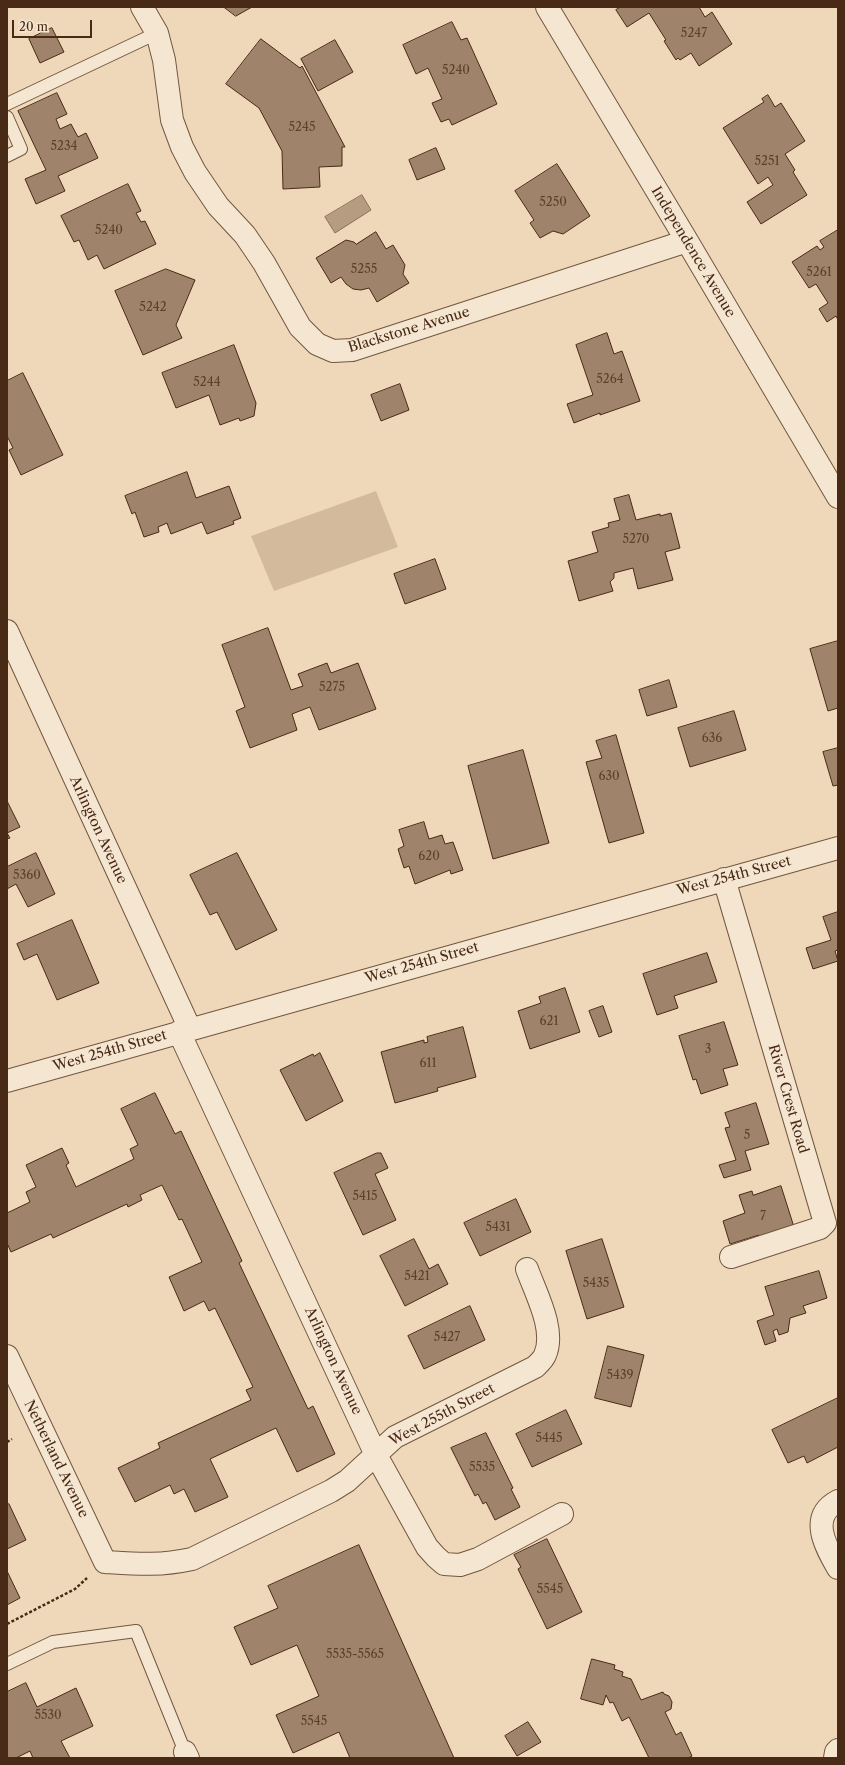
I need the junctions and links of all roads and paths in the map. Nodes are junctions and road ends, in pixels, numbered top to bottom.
1 (142, 7) edge
2 (547, 7) edge
3 (157, 32) junction
4 (7, 104) edge
5 (7, 117) edge
6 (7, 156) edge
7 (688, 241) junction
8 (838, 497) edge
9 (7, 631) edge
10 (838, 848) edge
11 (724, 879) junction
12 (185, 1030) junction
13 (7, 1080) edge
14 (732, 1257) dead end
15 (527, 1269) dead end
16 (7, 1356) edge
17 (12, 1439) dead end
18 (7, 1442) edge
19 (376, 1455) junction
20 (838, 1501) edge
21 (562, 1514) dead end
22 (105, 1562) junction
23 (838, 1568) edge
24 (7, 1624) edge
25 (7, 1664) edge
26 (838, 1750) edge
27 (186, 1755) edge
28 (834, 1758) edge

1 - 3 street, Blackstone Avenue
2 - 7 street, Independence Avenue
3 - 4 lane
3 - 7 street, Blackstone Avenue
5 - 6 lane
7 - 8 street, Independence Avenue
9 - 12 street, Arlington Avenue
10 - 11 street, West 254th Street
11 - 12 street, West 254th Street
11 - 14 street, River Crest Road
12 - 13 street, West 254th Street
12 - 19 street, Arlington Avenue
15 - 19 street, West 255th Street
16 - 22 street, Netherland Avenue
17 - 18 path
19 - 21 street, Arlington Avenue
19 - 22 street, West 255th Street
20 - 23 street
22 - 24 path
25 - 27 lane
26 - 28 street

